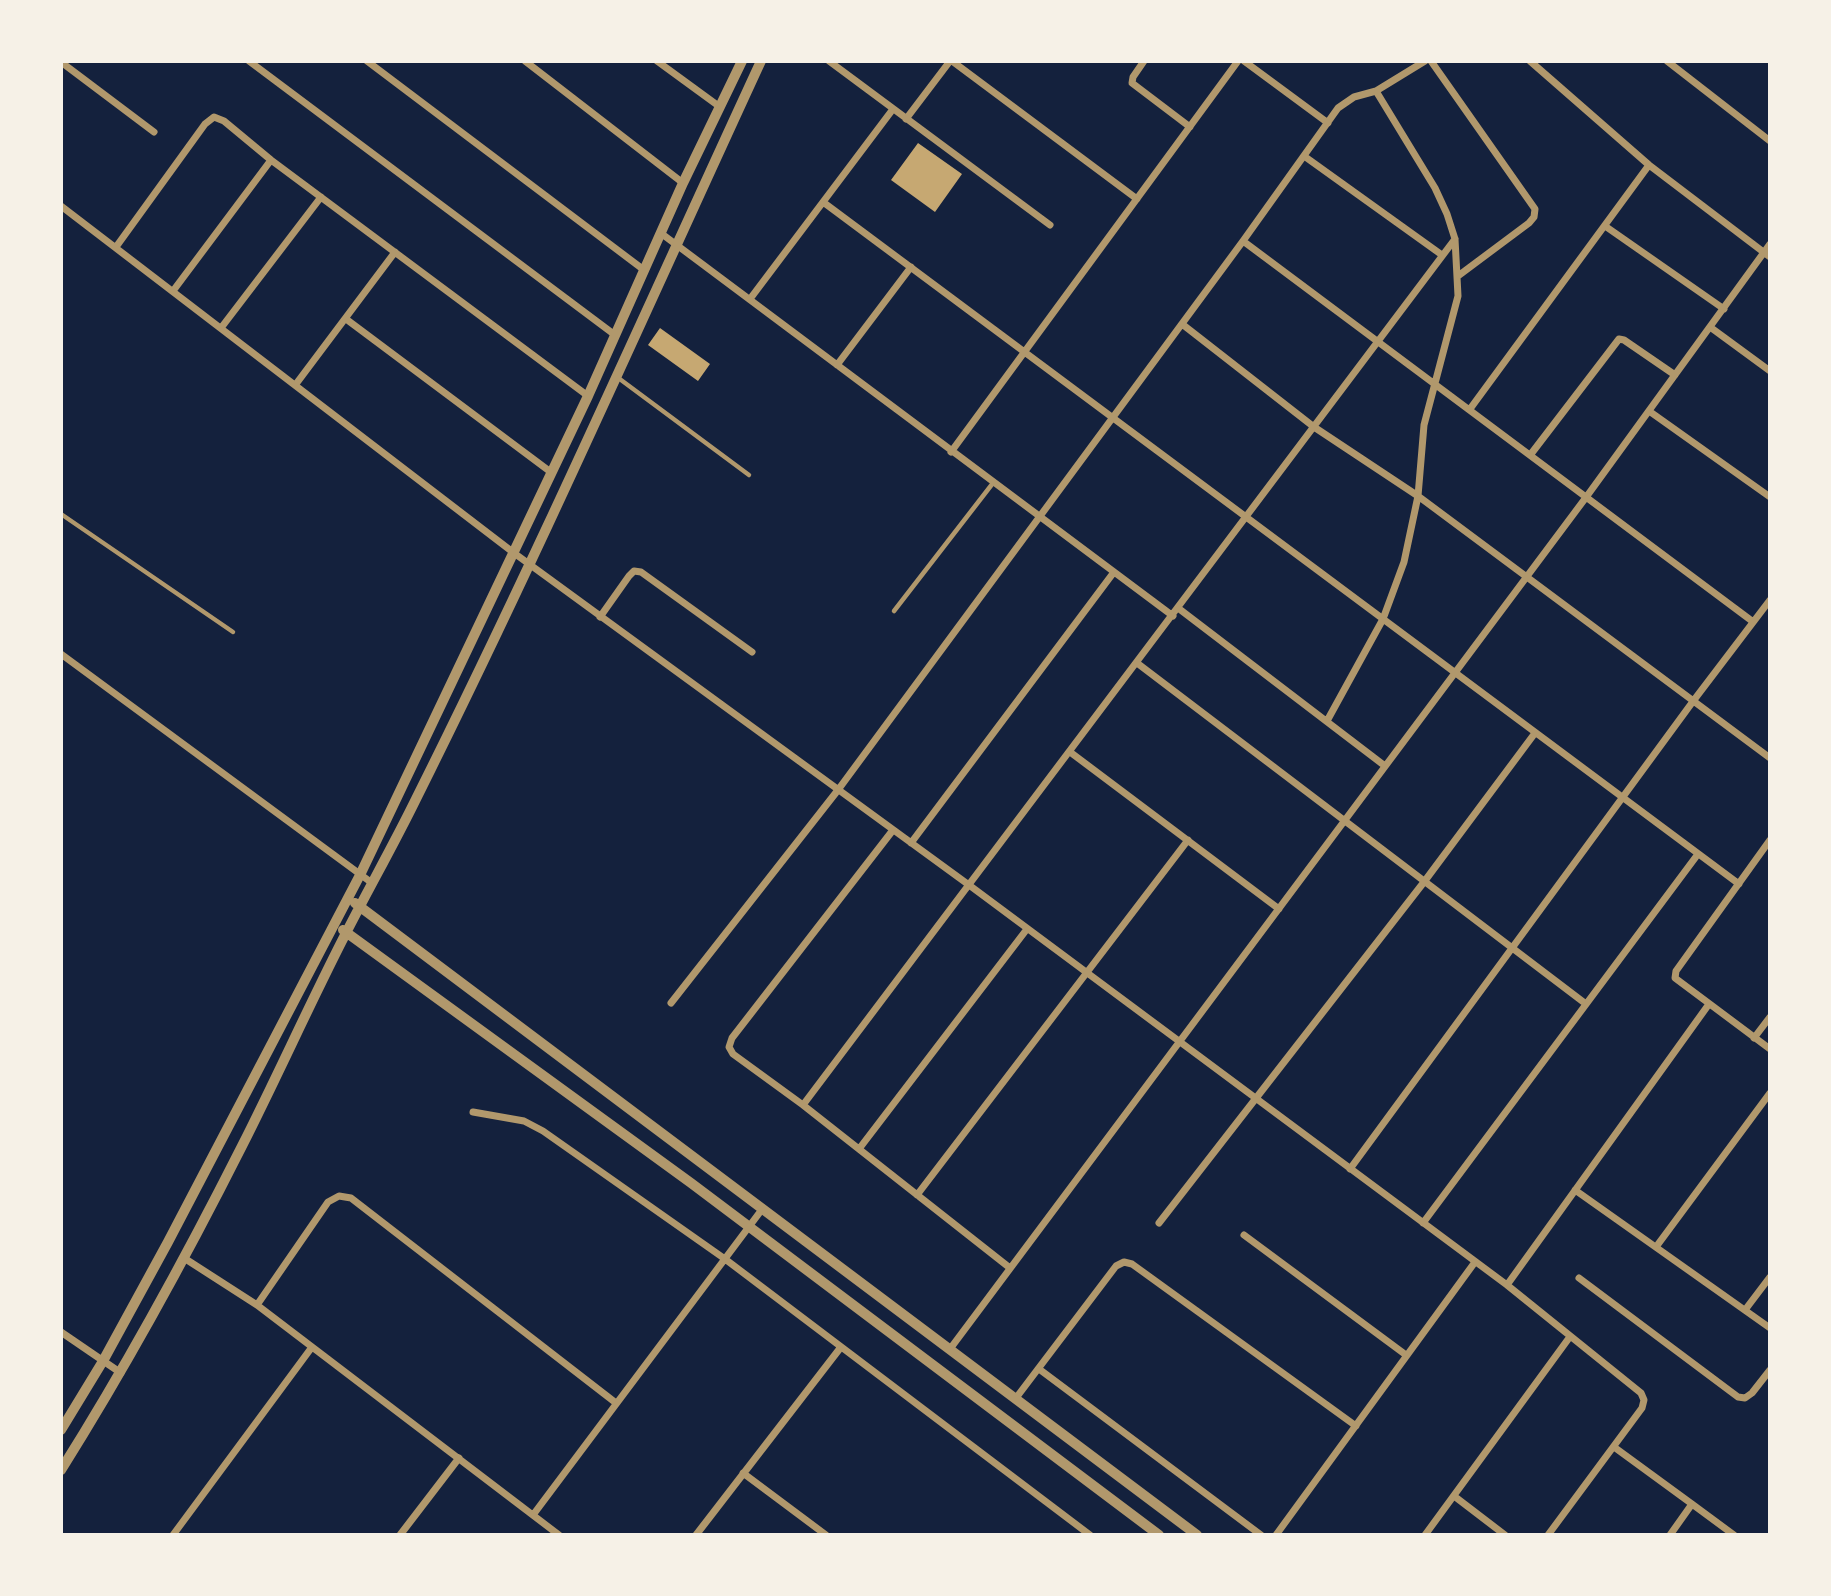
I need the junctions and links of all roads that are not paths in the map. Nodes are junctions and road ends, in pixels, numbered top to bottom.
1 (249, 61) edge
2 (367, 61) edge
3 (524, 61) edge
4 (657, 61) edge
5 (742, 61) edge
6 (761, 61) edge
7 (829, 61) edge
8 (951, 61) edge
9 (1144, 61) edge
10 (1238, 61) edge
11 (1244, 61) edge
12 (1425, 61) edge
13 (1431, 61) edge
14 (1530, 61) edge
15 (1667, 61) edge
16 (61, 62) edge
17 (1411, 64) edge
18 (1376, 91) junction
19 (720, 107) junction
20 (893, 109) junction
21 (906, 119) junction
22 (1328, 123) junction
23 (1190, 127) junction
24 (155, 132) dead end
25 (1770, 141) edge
26 (1304, 156) junction
27 (271, 160) junction
28 (1649, 165) junction
29 (683, 183) junction
30 (321, 197) junction
31 (1137, 199) junction
32 (822, 202) junction
33 (61, 206) edge
34 (1049, 225) dead end
35 (1605, 226) junction
36 (662, 234) junction
37 (1455, 239) junction
38 (1243, 241) junction
39 (1770, 244) edge
40 (678, 246) junction
41 (116, 247) junction
42 (395, 252) junction
43 (1442, 255) junction
44 (1767, 255) edge
45 (911, 267) junction
46 (644, 270) junction
47 (1458, 276) junction
48 (173, 290) junction
49 (750, 299) junction
50 (1724, 309) junction
51 (346, 319) junction
52 (1182, 324) junction
53 (1710, 327) junction
54 (221, 328) junction
55 (615, 335) junction
56 (1378, 341) junction
57 (1024, 352) junction
58 (836, 365) junction
59 (1770, 372) edge
60 (1675, 375) junction
61 (616, 377) junction
62 (1435, 383) junction
63 (296, 384) junction
64 (588, 396) junction
65 (1470, 409) junction
66 (1649, 411) junction
67 (1111, 417) junction
68 (1314, 427) junction
69 (951, 452) junction
70 (1531, 454) junction
71 (552, 472) junction
72 (749, 475) dead end
73 (993, 482) junction
74 (1418, 496) junction
75 (1587, 496) junction
76 (1770, 497) edge
77 (61, 514) edge
78 (1038, 516) junction
79 (1247, 518) junction
80 (514, 553) junction
81 (529, 564) junction
82 (1114, 572) junction
83 (1526, 576) junction
84 (1770, 600) edge
85 (1178, 608) junction
86 (894, 611) dead end
87 (1173, 615) junction
88 (600, 617) junction
89 (1383, 620) junction
90 (1752, 621) junction
91 (233, 632) dead end
92 (752, 652) dead end
93 (61, 654) edge
94 (1137, 663) junction
95 (1454, 673) junction
96 (1694, 700) junction
97 (1327, 721) junction
98 (1535, 733) junction
99 (1070, 752) junction
100 (1770, 758) edge
101 (1385, 766) junction
102 (838, 790) junction
103 (1622, 797) junction
104 (1344, 821) junction
105 (893, 830) junction
106 (1188, 840) junction
107 (1770, 841) edge
108 (911, 844) junction
109 (1698, 853) junction
110 (359, 875) junction
111 (1424, 881) junction
112 (372, 883) junction
113 (1739, 884) junction
114 (969, 885) junction
115 (347, 897) junction
116 (360, 907) junction
117 (1279, 909) junction
118 (333, 922) junction
119 (1027, 929) junction
120 (346, 933) junction
121 (1512, 948) junction
122 (1086, 973) junction
123 (671, 1003) dead end
124 (1586, 1004) junction
125 (1709, 1004) junction
126 (1770, 1017) edge
127 (1754, 1038) junction
128 (1179, 1042) junction
129 (1770, 1049) edge
130 (1770, 1093) edge
131 (1255, 1099) junction
132 (803, 1105) junction
133 (473, 1112) dead end
134 (859, 1149) junction
135 (1350, 1169) junction
136 (1575, 1190) junction
137 (918, 1195) junction
138 (763, 1208) junction
139 (1159, 1223) dead end
140 (1423, 1223) junction
141 (749, 1226) junction
142 (1244, 1235) dead end
143 (1656, 1247) junction
144 (184, 1258) junction
145 (725, 1259) junction
146 (1475, 1262) junction
147 (1010, 1268) junction
148 (1770, 1277) edge
149 (1580, 1278) dead end
150 (1507, 1285) junction
151 (257, 1305) junction
152 (1745, 1310) junction
153 (1770, 1328) edge
154 (61, 1332) edge
155 (1569, 1338) junction
156 (312, 1347) junction
157 (841, 1347) junction
158 (950, 1349) junction
159 (1406, 1355) junction
160 (103, 1361) junction
161 (1039, 1369) junction
162 (1770, 1370) edge
163 (122, 1373) junction
164 (1016, 1398) junction
165 (616, 1403) junction
166 (1356, 1426) junction
167 (61, 1430) edge
168 (1614, 1447) junction
169 (458, 1458) junction
170 (61, 1470) edge
171 (743, 1473) junction
172 (1454, 1496) junction
173 (1692, 1504) junction
174 (533, 1515) junction
175 (173, 1535) edge
176 (400, 1535) edge
177 (559, 1535) edge
178 (696, 1535) edge
179 (825, 1535) edge
180 (1090, 1535) edge
181 (1159, 1535) edge
182 (1197, 1535) edge
183 (1262, 1535) edge
184 (1276, 1535) edge
185 (1425, 1535) edge
186 (1505, 1535) edge
187 (1548, 1535) edge
188 (1670, 1535) edge
189 (1734, 1535) edge

1 - 55 street
2 - 46 street
3 - 29 street
4 - 19 street
5 - 19 street
6 - 40 street
7 - 20 street
8 - 21 street
8 - 31 street
9 - 23 street
10 - 23 street
11 - 22 street
12 - 17 street
13 - 47 street
14 - 28 street
15 - 25 street
16 - 24 street
17 - 18 street
18 - 22 street
18 - 37 street
19 - 29 street
20 - 21 street
20 - 32 street
21 - 34 street
22 - 26 street
23 - 31 street
26 - 38 street
26 - 43 street
27 - 30 street
27 - 41 street
27 - 48 street
28 - 35 street
28 - 44 street
29 - 36 street
30 - 42 street
30 - 54 street
31 - 57 street
32 - 45 street
32 - 49 street
33 - 41 street
35 - 50 street
35 - 65 street
36 - 40 street
36 - 46 street
37 - 43 street
37 - 47 street
38 - 52 street
38 - 56 street
39 - 44 street
40 - 49 street
40 - 61 street
41 - 48 street
42 - 51 street
42 - 64 street
43 - 56 street
44 - 50 street
45 - 57 street
45 - 58 street
46 - 55 street
47 - 62 street
48 - 54 street
49 - 58 street
50 - 53 street
51 - 63 street
51 - 71 street
52 - 67 street
52 - 68 street
53 - 59 street
53 - 60 street
54 - 63 street
55 - 64 street
56 - 62 street
56 - 68 street
57 - 67 street
57 - 69 street
58 - 69 street
60 - 66 street
60 - 70 street
61 - 72 lane
61 - 81 street
62 - 65 street
62 - 74 street
63 - 80 street
64 - 71 street
65 - 70 street
66 - 75 street
66 - 76 street
67 - 78 street
67 - 79 street
68 - 74 street
68 - 79 street
69 - 73 street
70 - 75 street
71 - 80 street
73 - 78 street
73 - 86 lane
74 - 83 street
74 - 89 street
75 - 83 street
75 - 90 street
77 - 91 lane
78 - 82 street
78 - 102 street
79 - 85 street
79 - 89 street
80 - 81 street
80 - 110 street
81 - 88 street
81 - 112 street
82 - 87 street
82 - 108 street
83 - 95 street
83 - 96 street
84 - 90 street
85 - 87 street
85 - 97 street
87 - 94 street
88 - 92 street
88 - 102 street
89 - 95 street
89 - 97 street
90 - 96 street
93 - 110 street
94 - 99 street
94 - 104 street
95 - 98 street
95 - 101 street
96 - 100 street
96 - 103 street
97 - 101 street
98 - 103 street
98 - 111 street
99 - 106 street
99 - 114 street
101 - 104 street
102 - 105 street
102 - 123 street
103 - 109 street
103 - 121 street
104 - 111 street
104 - 117 street
105 - 108 street
105 - 132 street
106 - 117 street
106 - 122 street
107 - 113 street
108 - 114 street
109 - 113 street
109 - 124 street
110 - 112 street
110 - 115 street
111 - 121 street
111 - 131 street
112 - 116 street
113 - 125 street
114 - 119 street
114 - 132 street
115 - 116 street
115 - 118 street
116 - 120 street
116 - 138 street
117 - 128 street
118 - 120 street
118 - 160 street
119 - 122 street
119 - 134 street
120 - 141 street
120 - 144 street
121 - 124 street
121 - 135 street
122 - 128 street
122 - 137 street
124 - 140 street
125 - 127 street
125 - 136 street
126 - 127 street
127 - 129 street
128 - 131 street
128 - 147 street
130 - 143 street
131 - 135 street
131 - 139 street
132 - 134 street
133 - 145 street
134 - 137 street
135 - 140 street
136 - 143 street
136 - 150 street
137 - 147 street
138 - 141 street
138 - 158 street
140 - 146 street
141 - 145 street
141 - 181 street
142 - 159 street
143 - 152 street
144 - 151 street
144 - 163 street
145 - 157 street
145 - 165 street
146 - 150 street
146 - 159 street
147 - 158 street
148 - 152 street
149 - 162 street
150 - 155 street
151 - 156 street
151 - 165 street
152 - 153 street
154 - 160 street
155 - 168 street
155 - 172 street
156 - 169 street
156 - 175 street
157 - 171 street
157 - 180 street
158 - 164 street
159 - 166 street
160 - 163 street
160 - 167 street
161 - 164 street
161 - 166 street
161 - 183 street
163 - 170 street
164 - 182 street
165 - 174 street
166 - 184 street
168 - 173 street
168 - 187 street
169 - 174 street
169 - 176 street
171 - 178 street
171 - 179 street
172 - 185 street
172 - 186 street
173 - 188 street
173 - 189 street
174 - 177 street

